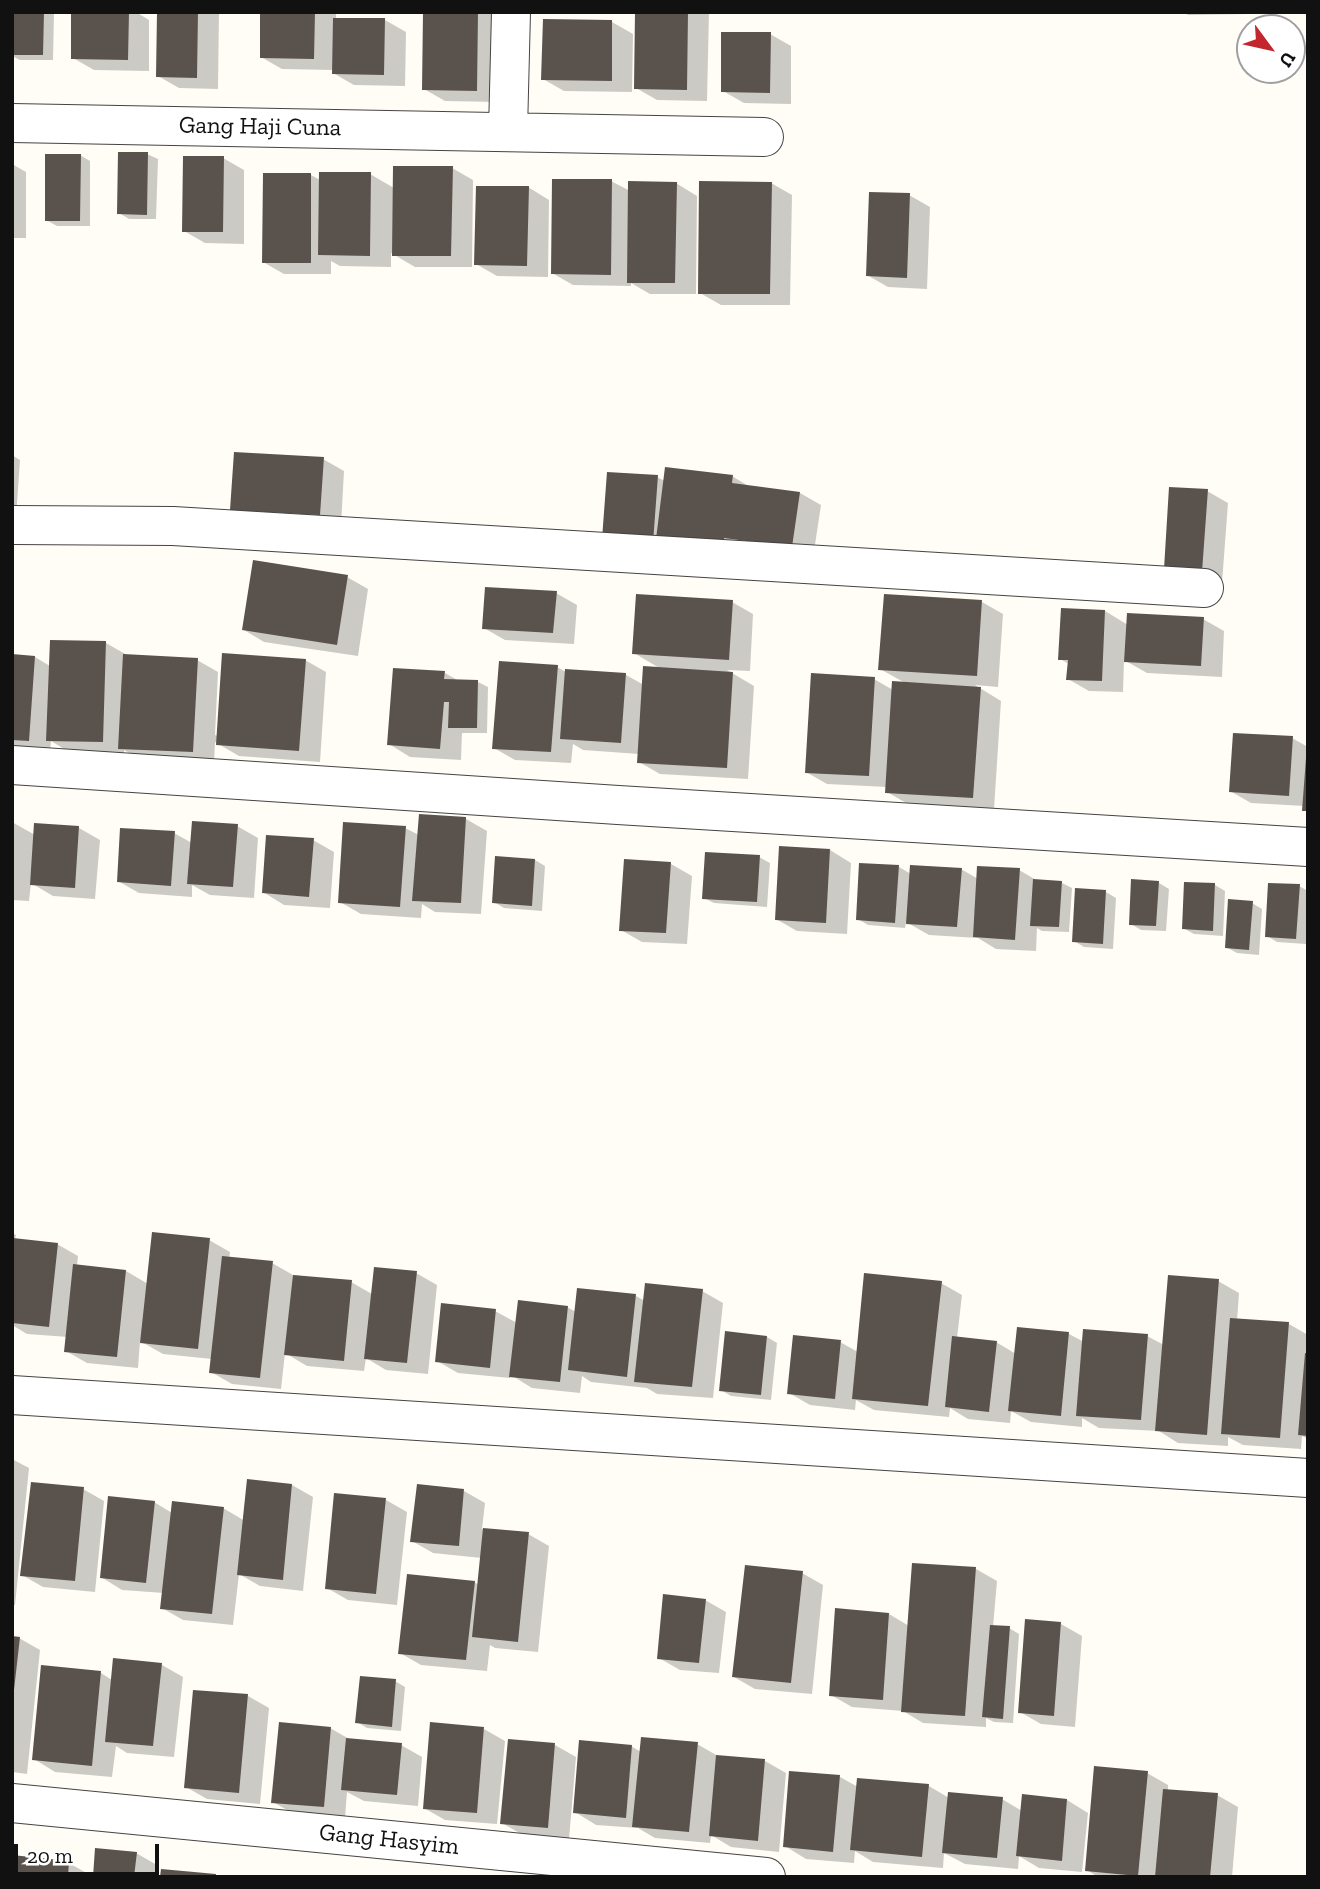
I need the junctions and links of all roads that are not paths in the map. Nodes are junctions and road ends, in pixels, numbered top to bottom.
1 (511, 12) edge
2 (12, 123) edge
3 (508, 131) junction
4 (764, 137) dead end
5 (12, 525) edge
6 (1203, 588) dead end
7 (12, 765) edge
8 (1308, 847) edge
9 (12, 1395) edge
10 (1308, 1478) edge
11 (12, 1802) edge
12 (766, 1877) edge

1 - 3 street
2 - 3 street, Gang Haji Cuna
3 - 4 street, Gang Haji Cuna
5 - 6 street
7 - 8 street
9 - 10 street
11 - 12 street, Gang Hasyim

